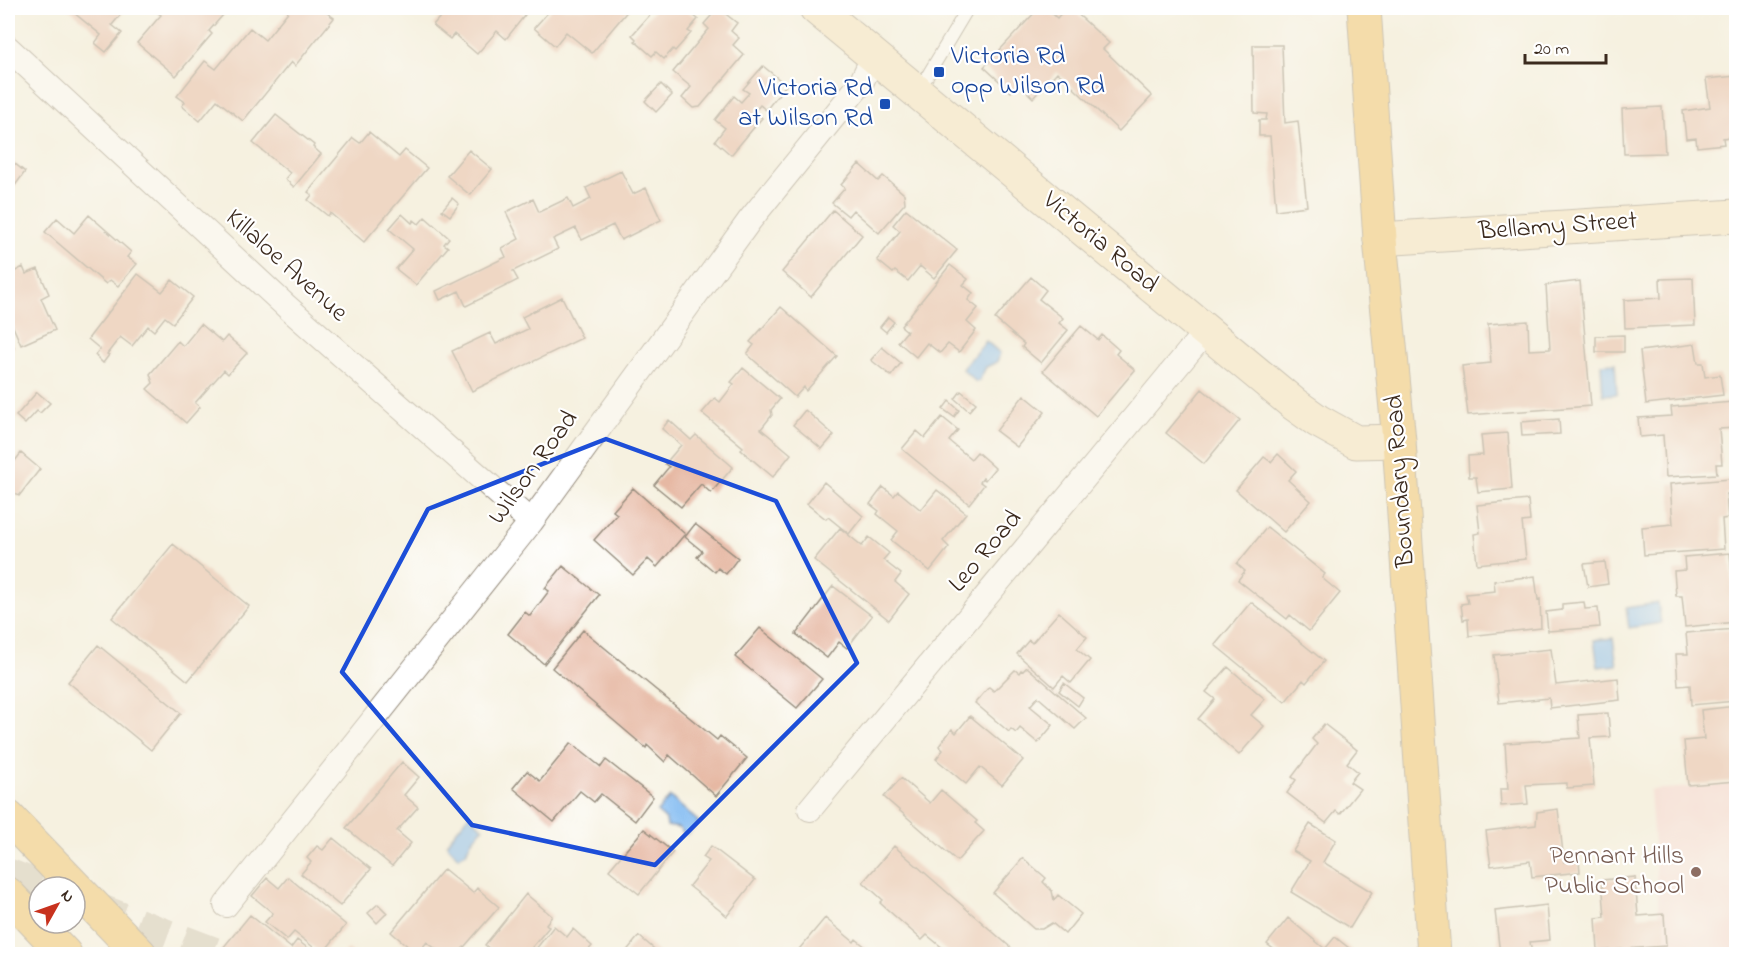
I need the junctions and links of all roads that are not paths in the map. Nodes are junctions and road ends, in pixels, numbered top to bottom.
1 (816, 8) edge
2 (968, 8) edge
3 (1364, 8) edge
4 (8, 48) edge
5 (874, 55) junction
6 (918, 91) junction
7 (1737, 216) edge
8 (1380, 239) junction
9 (1206, 331) junction
10 (1399, 441) junction
11 (531, 522) junction
12 (810, 809) dead end
13 (8, 817) edge
14 (8, 894) edge
15 (226, 905) dead end
16 (65, 954) edge
17 (140, 954) edge
18 (1434, 954) edge

1 - 5 street, Victoria Road
2 - 6 lane
3 - 8 main road, Boundary Road
4 - 11 street, Killaloe Avenue
5 - 6 street, Victoria Road
5 - 11 street, Wilson Road
6 - 9 street, Victoria Road
7 - 8 street, Bellamy Street
8 - 10 main road, Boundary Road
9 - 10 street, Victoria Road
9 - 12 street, Leo Road
10 - 18 main road, Boundary Road
11 - 15 street, Wilson Road
13 - 17 main road
14 - 16 main road

